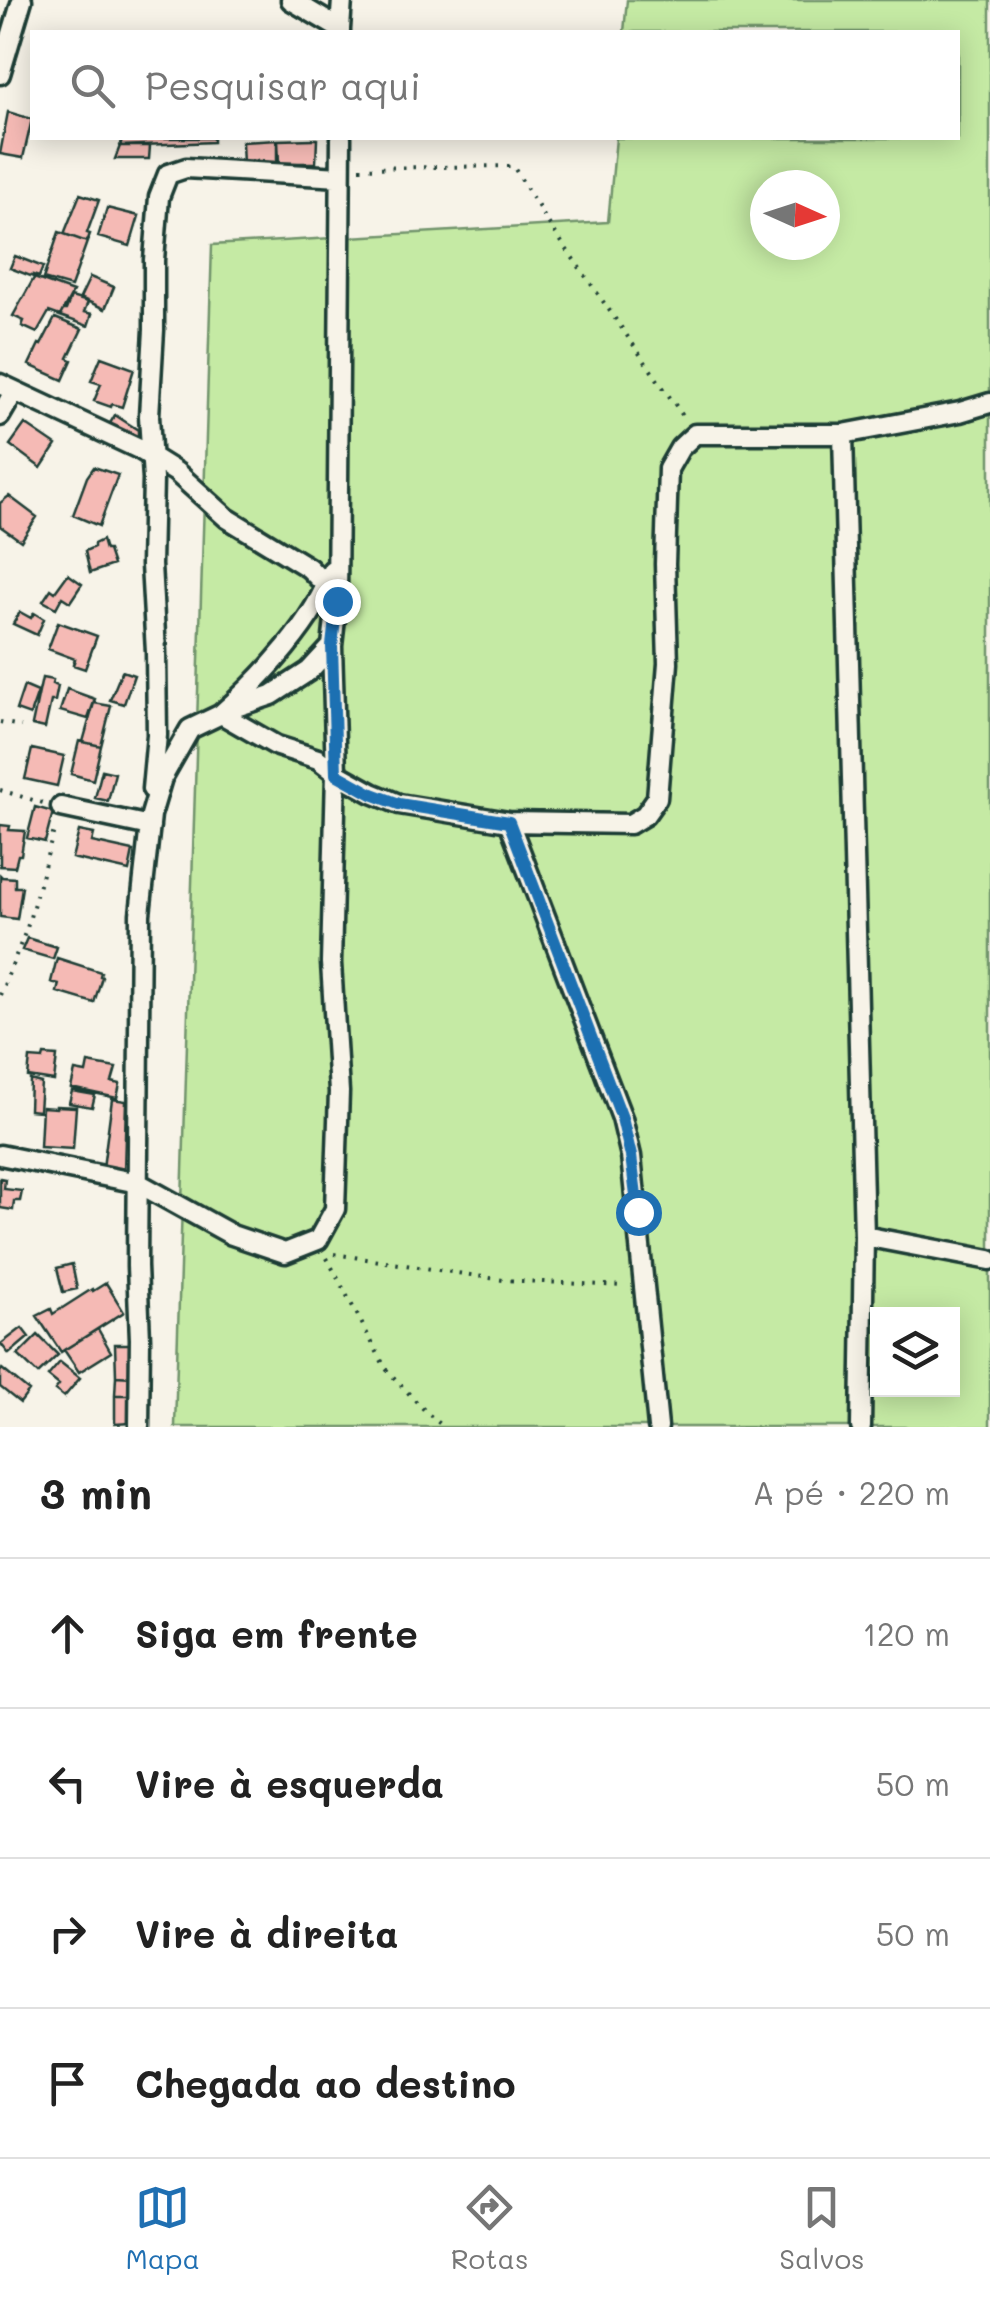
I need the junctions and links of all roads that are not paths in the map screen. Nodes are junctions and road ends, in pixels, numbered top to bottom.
1 (22, 0) edge
2 (291, 0) edge
3 (342, 0) edge
4 (338, 30) edge
5 (340, 30) edge
6 (0, 74) edge
7 (341, 140) edge
8 (340, 173) junction
9 (7, 388) edge
10 (990, 403) edge
11 (0, 416) edge
12 (842, 434) junction
13 (152, 458) junction
14 (332, 593) junction
15 (332, 646) junction
16 (221, 714) junction
17 (336, 774) junction
18 (61, 807) road end
19 (150, 821) junction
20 (509, 822) junction
21 (0, 1155) edge
22 (138, 1183) junction
23 (864, 1236) junction
24 (990, 1260) edge
25 (138, 1427) edge
26 (658, 1427) edge
27 (861, 1427) edge

1 - 6 street
2 - 4 street
3 - 5 street
7 - 8 street
8 - 13 street
8 - 14 street
9 - 11 street
9 - 13 street
10 - 12 street
12 - 20 street
12 - 23 street
13 - 14 street
13 - 19 street
14 - 15 street
14 - 16 street
15 - 16 street
15 - 17 street
16 - 17 street
16 - 19 street
17 - 20 street
17 - 22 street
18 - 19 street
19 - 22 street
20 - 26 street
21 - 22 street
22 - 25 street
23 - 24 street
23 - 27 street

